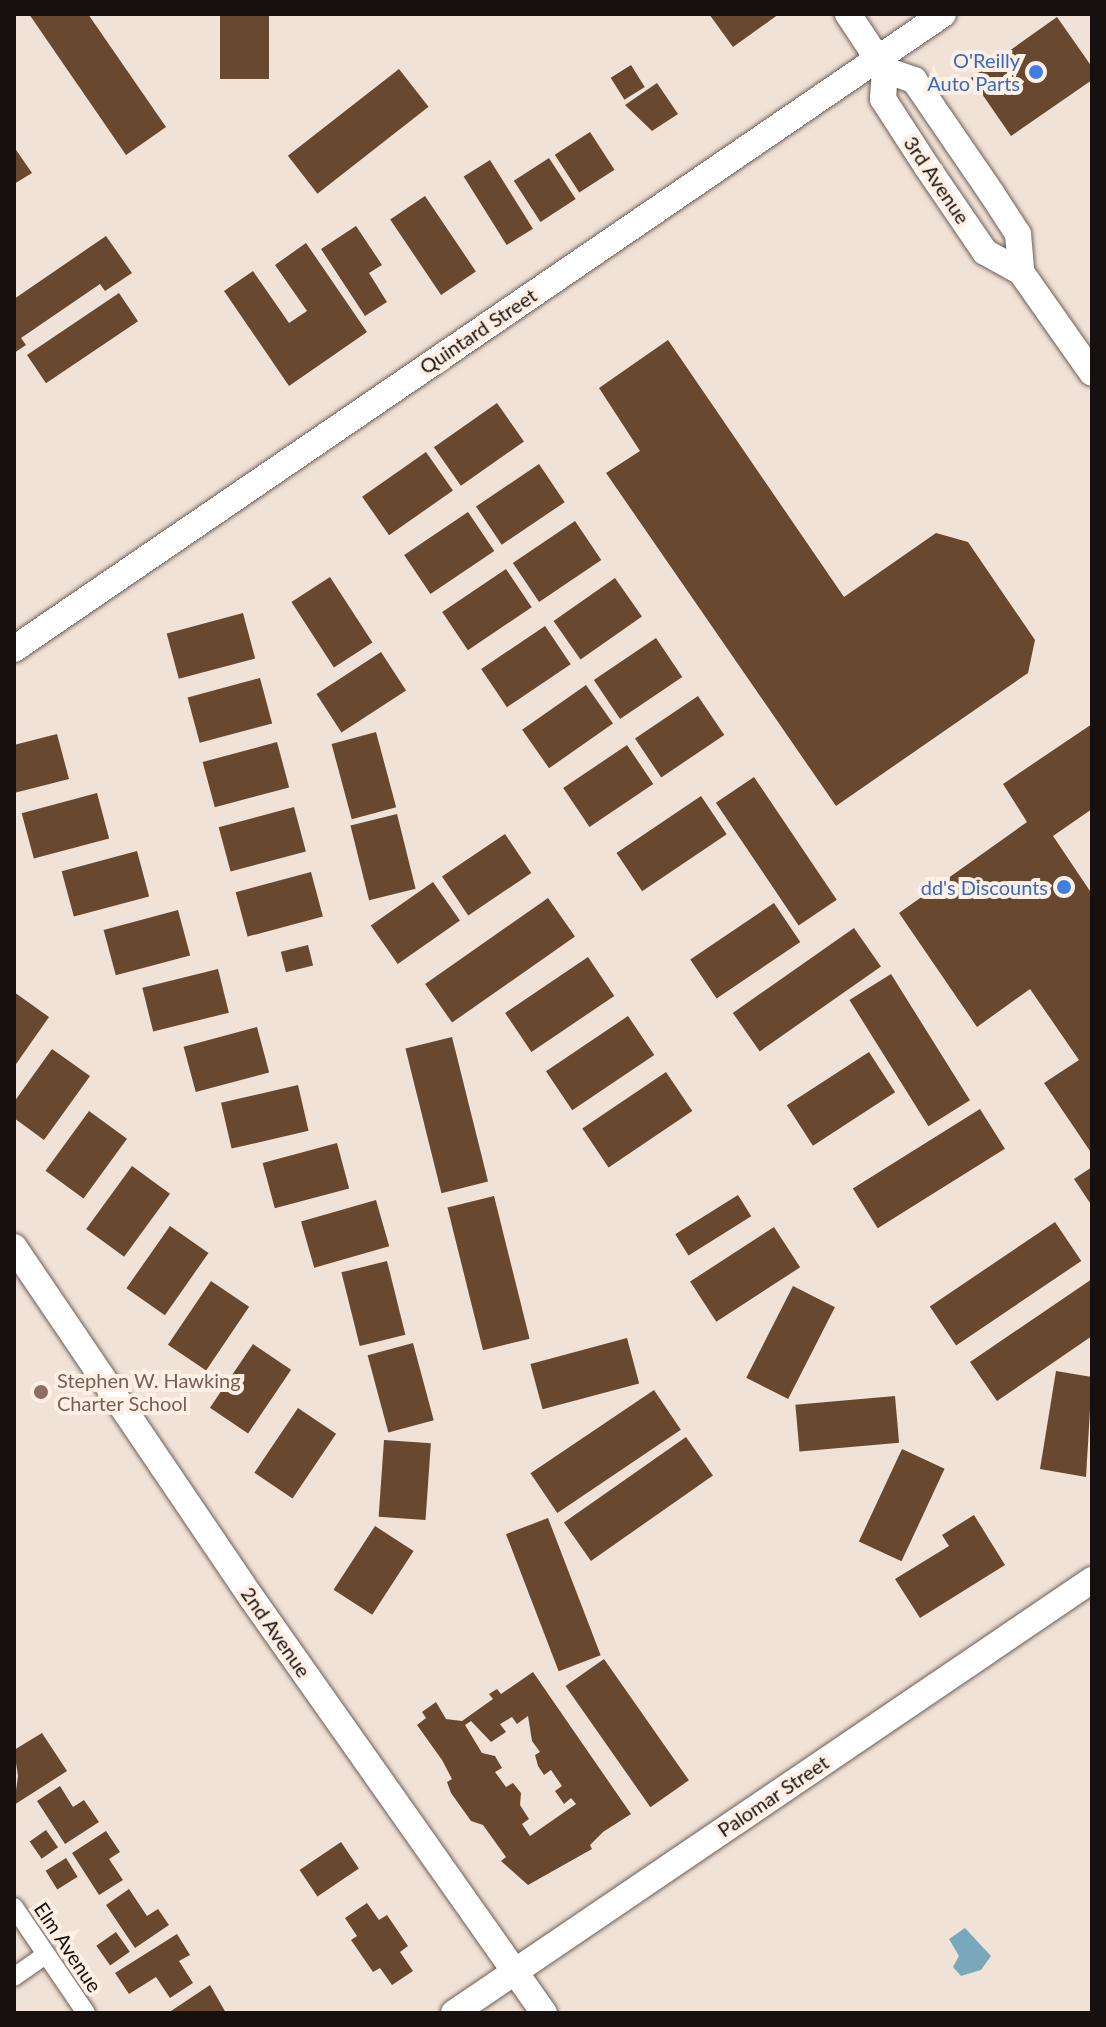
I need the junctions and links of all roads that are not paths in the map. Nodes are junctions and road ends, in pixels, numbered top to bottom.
1 (848, 14) edge
2 (943, 14) edge
3 (882, 64) junction
4 (1021, 272) junction
5 (1092, 373) edge
6 (14, 649) edge
7 (14, 1247) edge
8 (1092, 1580) edge
9 (14, 1907) edge
10 (45, 1955) junction
11 (516, 1971) junction
12 (14, 1977) edge
13 (86, 2013) edge
14 (454, 2013) edge
15 (544, 2013) edge

1 - 3 street, 3rd Avenue
2 - 3 street, Quintard Street
3 - 4 street, 3rd Avenue
3 - 4 street, 3rd Avenue
3 - 6 street, Quintard Street
4 - 5 street, 3rd Avenue
7 - 11 street, 2nd Avenue
8 - 11 street, Palomar Street
9 - 10 street, Elm Avenue
10 - 12 street
10 - 13 street, Elm Avenue
11 - 14 street, Palomar Street
11 - 15 street, 2nd Avenue

